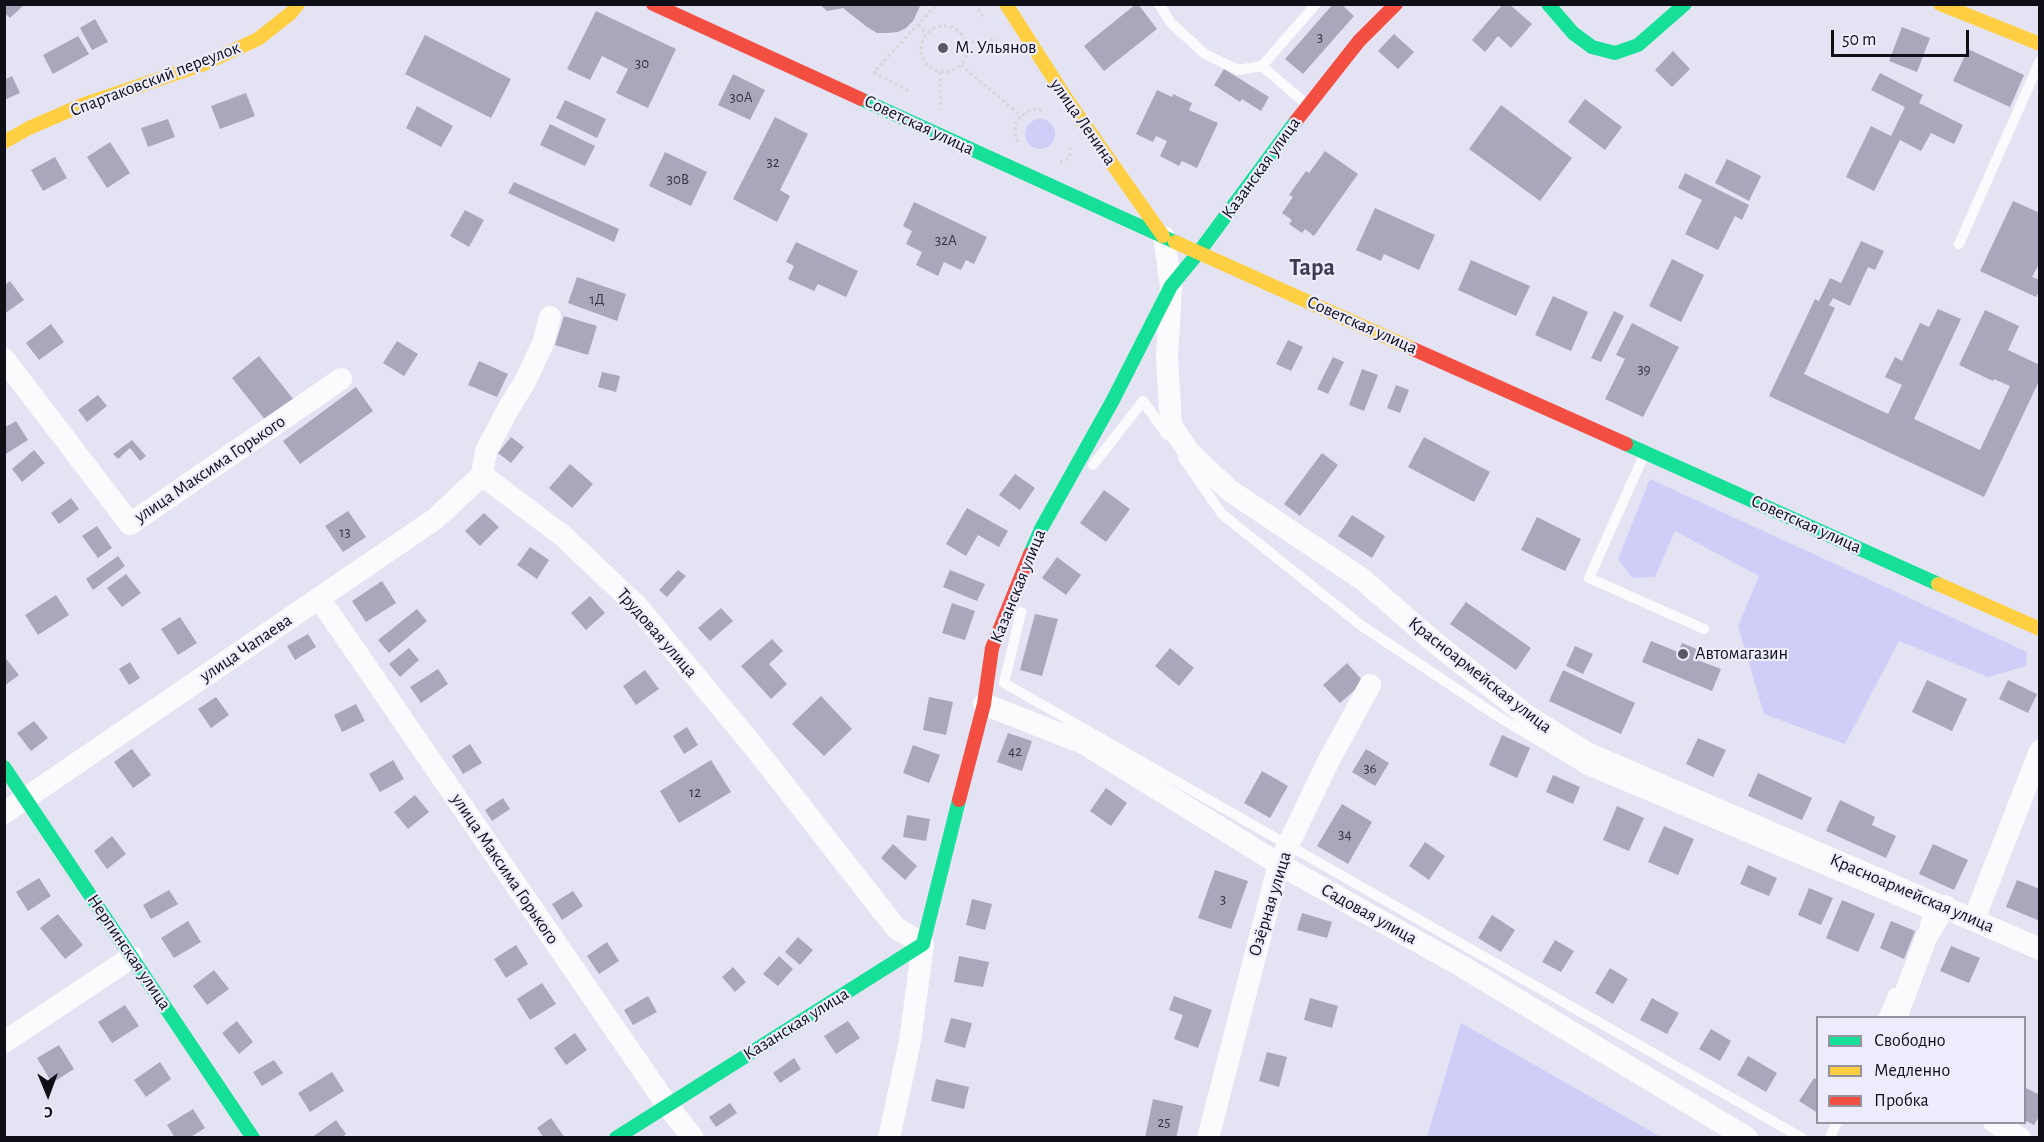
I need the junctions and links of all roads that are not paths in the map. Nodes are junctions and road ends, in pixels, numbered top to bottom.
1 (298, 4) edge
2 (653, 4) edge
3 (1006, 4) edge
4 (1159, 4) edge
5 (1317, 4) edge
6 (1396, 4) edge
7 (1548, 4) edge
8 (1685, 4) edge
9 (1940, 4) edge
10 (2040, 44) edge
11 (2040, 61) edge
12 (1262, 66) junction
13 (1308, 105) junction
14 (4, 141) edge
15 (1164, 237) junction
16 (1959, 244) dead end
17 (1199, 252) junction
18 (1171, 286) junction
19 (550, 317) dead end
20 (4, 359) edge
21 (341, 379) dead end
22 (1645, 452) junction
23 (482, 475) junction
24 (1083, 479) dead end
25 (1048, 540) dead end
26 (319, 598) junction
27 (1704, 629) dead end
28 (2040, 629) edge
29 (1370, 685) dead end
30 (984, 704) junction
31 (2040, 751) edge
32 (4, 767) edge
33 (25, 799) junction
34 (4, 813) edge
35 (1283, 855) junction
36 (1945, 906) junction
37 (1974, 919) junction
38 (923, 945) junction
39 (2040, 949) edge
40 (132, 957) junction
41 (1883, 1016) edge
42 (1896, 1016) edge
43 (4, 1042) edge
44 (667, 1105) junction
45 (1997, 1124) edge
46 (254, 1137) edge
47 (616, 1137) edge
48 (693, 1137) edge
49 (890, 1137) edge
50 (1208, 1137) edge
51 (1747, 1137) edge
52 (1802, 1137) edge
53 (2020, 1137) edge

1 - 14 main road, Спартаковский переулок
2 - 15 main road, Советская улица
3 - 15 main road, улица Ленина
4 - 12 lane
5 - 12 lane
6 - 13 main road, Казанская улица
7 - 8 main road
9 - 10 main road
11 - 16 lane
12 - 13 lane
13 - 17 main road, Казанская улица
15 - 17 main road, Советская улица
15 - 18 street, Красноармейская улица
17 - 18 main road, Казанская улица
17 - 22 main road, Советская улица
18 - 30 main road, Казанская улица
18 - 36 street, Красноармейская улица
19 - 23 street
20 - 21 street, улица Максима Горького
22 - 27 lane
22 - 28 main road, Советская улица
23 - 26 street, улица Чапаева
23 - 38 street, Трудовая улица
24 - 41 lane
25 - 35 lane
26 - 33 street, улица Чапаева
26 - 44 street, улица Максима Горького
29 - 35 street, Озёрная улица
30 - 35 street, Садовая улица
30 - 38 main road, Казанская улица
31 - 37 street
32 - 33 main road, Нерпинская улица
33 - 34 street, улица Чапаева
33 - 40 main road, Нерпинская улица
35 - 50 street, Озёрная улица
35 - 51 street, Садовая улица
35 - 52 lane
36 - 37 street, Красноармейская улица
36 - 42 street
37 - 39 street, Красноармейская улица
38 - 44 main road, Казанская улица
38 - 49 street
40 - 43 street
40 - 46 main road, Нерпинская улица
44 - 47 main road, Казанская улица
44 - 48 street, улица Максима Горького
45 - 53 street

